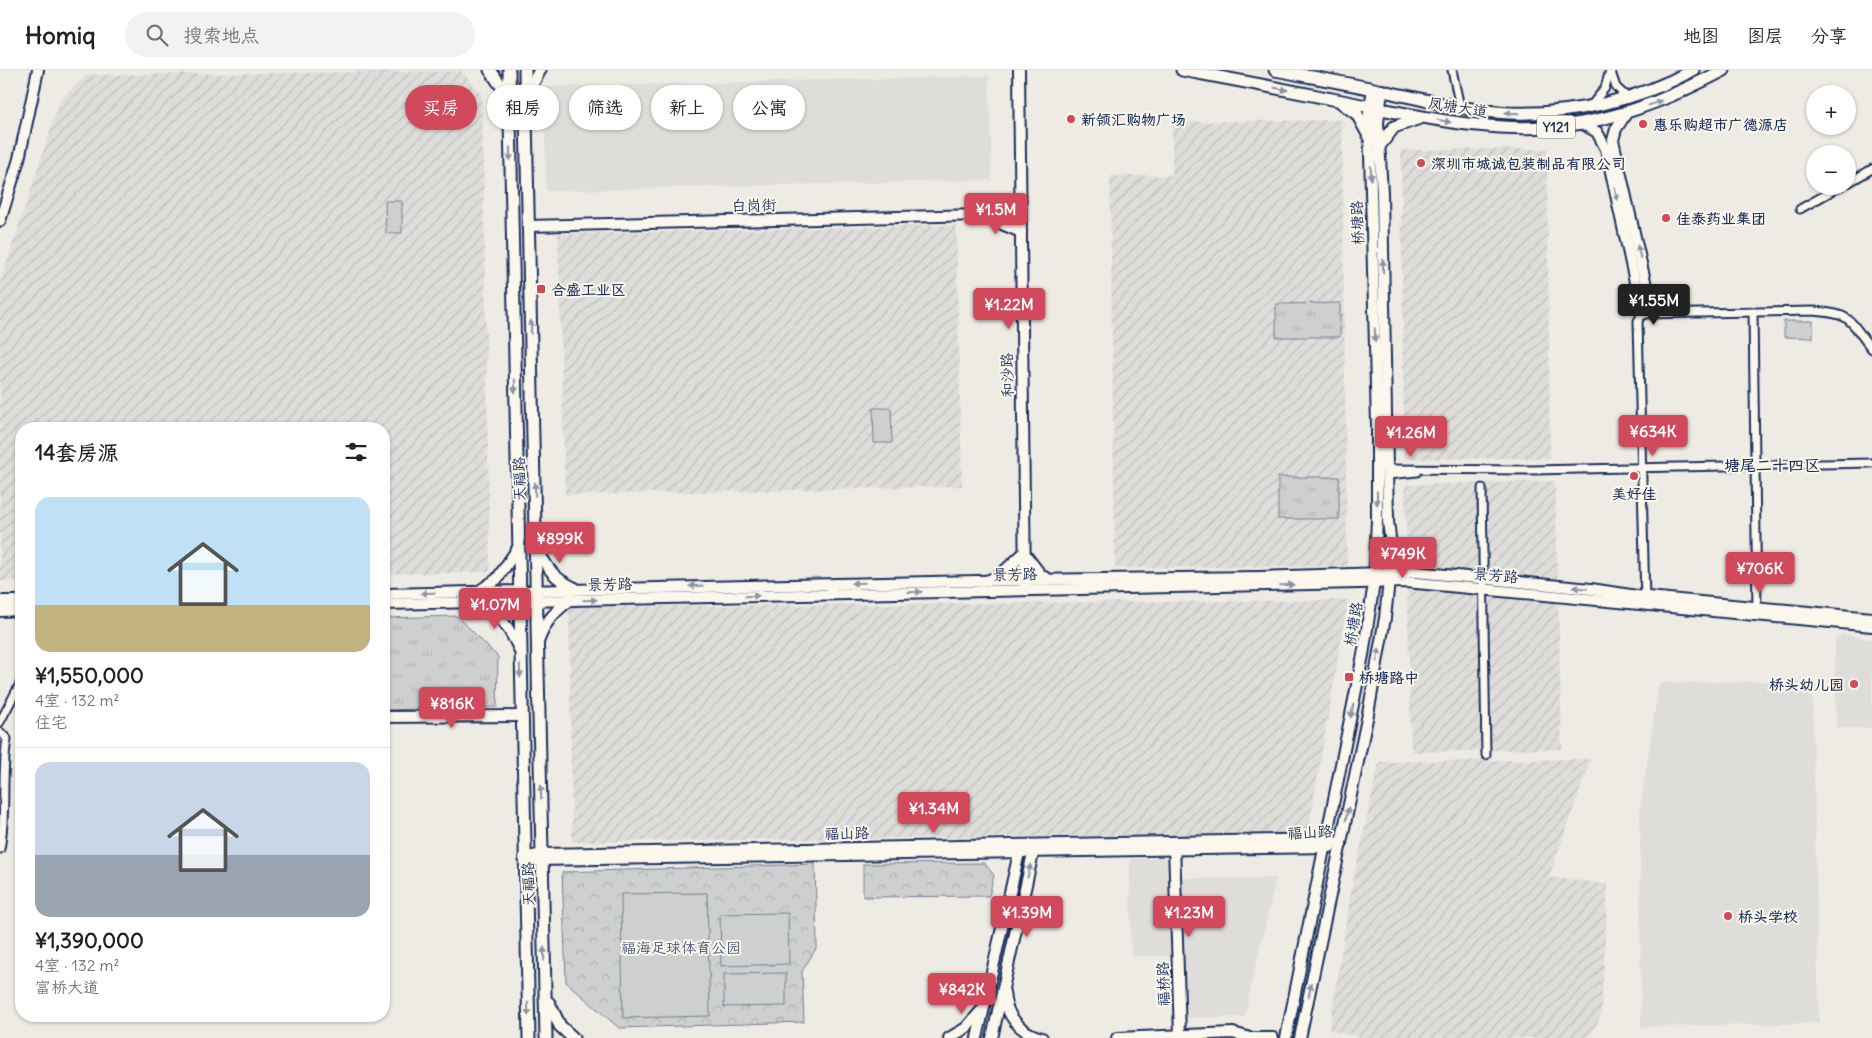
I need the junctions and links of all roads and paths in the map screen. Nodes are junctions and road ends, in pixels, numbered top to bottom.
1 (38, 70) edge
2 (490, 70) edge
3 (509, 70) edge
4 (525, 70) edge
5 (540, 70) edge
6 (1019, 70) edge
7 (1182, 70) edge
8 (1275, 70) edge
9 (1452, 70) edge
10 (1610, 70) edge
11 (1693, 70) edge
12 (1724, 70) edge
13 (500, 85) edge
14 (509, 85) edge
15 (526, 85) edge
16 (532, 85) edge
17 (1377, 89) junction
18 (1628, 98) junction
19 (1336, 100) junction
20 (1591, 106) junction
21 (1460, 107) junction
22 (1374, 108) junction
23 (1627, 112) junction
24 (1424, 117) junction
25 (1581, 123) junction
26 (510, 130) edge
27 (526, 130) edge
28 (1370, 138) junction
29 (1380, 146) junction
30 (1872, 169) edge
31 (1856, 178) edge
32 (1825, 195) edge
33 (1020, 200) junction
34 (1800, 209) dead end
35 (980, 215) junction
36 (0, 222) edge
37 (528, 226) junction
38 (1021, 232) junction
39 (1753, 312) junction
40 (1642, 314) junction
41 (1872, 349) edge
42 (1872, 463) edge
43 (1756, 466) junction
44 (1641, 468) junction
45 (1388, 472) junction
46 (1482, 488) dead end
47 (536, 546) junction
48 (518, 548) junction
49 (1024, 553) junction
50 (1375, 578) junction
51 (1390, 578) junction
52 (988, 580) junction
53 (1049, 580) junction
54 (1024, 584) junction
55 (1483, 584) junction
56 (578, 590) junction
57 (390, 594) edge
58 (518, 596) junction
59 (537, 596) junction
60 (478, 597) junction
61 (570, 600) junction
62 (1645, 600) junction
63 (15, 601) edge
64 (0, 602) edge
65 (390, 604) edge
66 (15, 610) edge
67 (1757, 610) junction
68 (0, 611) edge
69 (1872, 618) edge
70 (1872, 626) edge
71 (538, 643) junction
72 (520, 651) junction
73 (15, 693) edge
74 (521, 716) junction
75 (390, 717) edge
76 (0, 722) edge
77 (0, 732) edge
78 (1486, 755) dead end
79 (1326, 843) junction
80 (1341, 845) junction
81 (1174, 846) junction
82 (1030, 849) junction
83 (0, 850) edge
84 (1019, 853) junction
85 (524, 858) junction
86 (543, 858) junction
87 (1004, 982) junction
88 (545, 987) junction
89 (985, 1004) junction
90 (1180, 1036) junction
91 (529, 1038) edge
92 (546, 1038) edge
93 (573, 1038) edge
94 (949, 1038) edge
95 (977, 1038) edge
96 (992, 1038) edge
97 (1042, 1038) edge
98 (1116, 1038) edge
99 (1247, 1038) edge
100 (1273, 1038) edge
101 (1286, 1038) edge
102 (1300, 1038) edge

1 - 36 street
2 - 13 main road
3 - 14 main road, 天福路
4 - 15 main road, 天福路
5 - 16 main road
6 - 33 street, 和沙路
7 -> 19 main road, 凤塘大道
8 - 17 main road, 凤塘大道
9 - 21 street
10 - 18 street
10 - 20 street
11 - 18 main road, 凤塘大道 / Y121
23 -> 12 main road, 凤塘大道 / Y121
17 - 21 main road, 凤塘大道 / Y121
17 - 22 street, 桥塘路
18 - 20 main road, 凤塘大道 / Y121
19 - 22 main road, 凤塘大道
19 - 28 main road
20 -> 21 main road, 凤塘大道 / Y121
22 - 24 main road, 凤塘大道 / Y121
22 - 28 street, 桥塘路
22 - 29 street, 桥塘路
23 - 25 main road, 凤塘大道 / Y121
40 -> 23 street
24 -> 25 main road, 凤塘大道 / Y121
24 - 29 main road
25 -> 40 street
26 -> 48 main road, 天福路
27 - 37 main road, 天福路
28 -> 50 street, 桥塘路
45 -> 29 street, 桥塘路
30 - 31 street
32 - 34 street
33 - 35 street
33 - 38 street, 和沙路
35 - 37 street, 白岗街
35 - 38 street
47 -> 37 main road, 天福路
38 - 49 street, 和沙路
39 - 40 street
39 - 41 street
39 - 43 street
40 - 44 street
42 - 43 street
43 - 44 street
43 - 67 street
44 - 45 street
44 - 62 street
45 - 51 street, 桥塘路
46 - 55 street
47 - 56 street
47 - 59 main road, 天福路
48 - 58 main road, 天福路
48 - 60 street
49 - 52 street
49 - 53 street
49 - 54 street, 和沙路
50 - 51 street, 景芳路
50 - 53 street, 景芳路
54 -> 50 street, 景芳路
50 -> 79 street, 桥塘路
51 - 55 street, 景芳路
80 -> 51 street, 桥塘路
52 - 54 street, 景芳路
52 -> 56 street, 景芳路
53 - 54 street, 景芳路
61 -> 54 street, 景芳路
55 - 62 street, 景芳路
55 - 78 street
56 - 59 street, 景芳路
60 -> 57 street, 景芳路
58 - 59 street, 景芳路
58 - 60 street, 景芳路
58 - 72 main road, 天福路
59 - 61 street, 景芳路
59 - 71 main road, 天福路
60 - 65 street, 景芳路
60 - 72 street
61 - 71 street
62 - 67 street, 景芳路
63 - 64 street
66 - 68 street
67 - 69 street
67 - 70 street
86 -> 71 main road, 天福路
72 -> 74 main road, 天福路
73 - 76 street
74 - 75 street
74 - 85 main road, 天福路
77 - 83 street
79 - 80 street, 福山路
79 - 81 street, 福山路
79 - 101 street, 桥塘路
102 -> 80 street, 桥塘路
81 - 82 street, 福山路
81 - 90 street, 福桥路
82 - 84 street
82 - 86 street, 福山路
87 -> 82 street
84 - 86 street, 福山路
84 - 89 street
85 - 86 street, 福山路
85 -> 91 main road, 天福路
88 -> 86 main road, 天福路
87 - 96 street
87 - 97 street
88 - 92 main road, 天福路
88 - 93 main road
89 - 94 street
89 - 95 street
90 - 98 street
90 - 99 street
99 - 100 street

